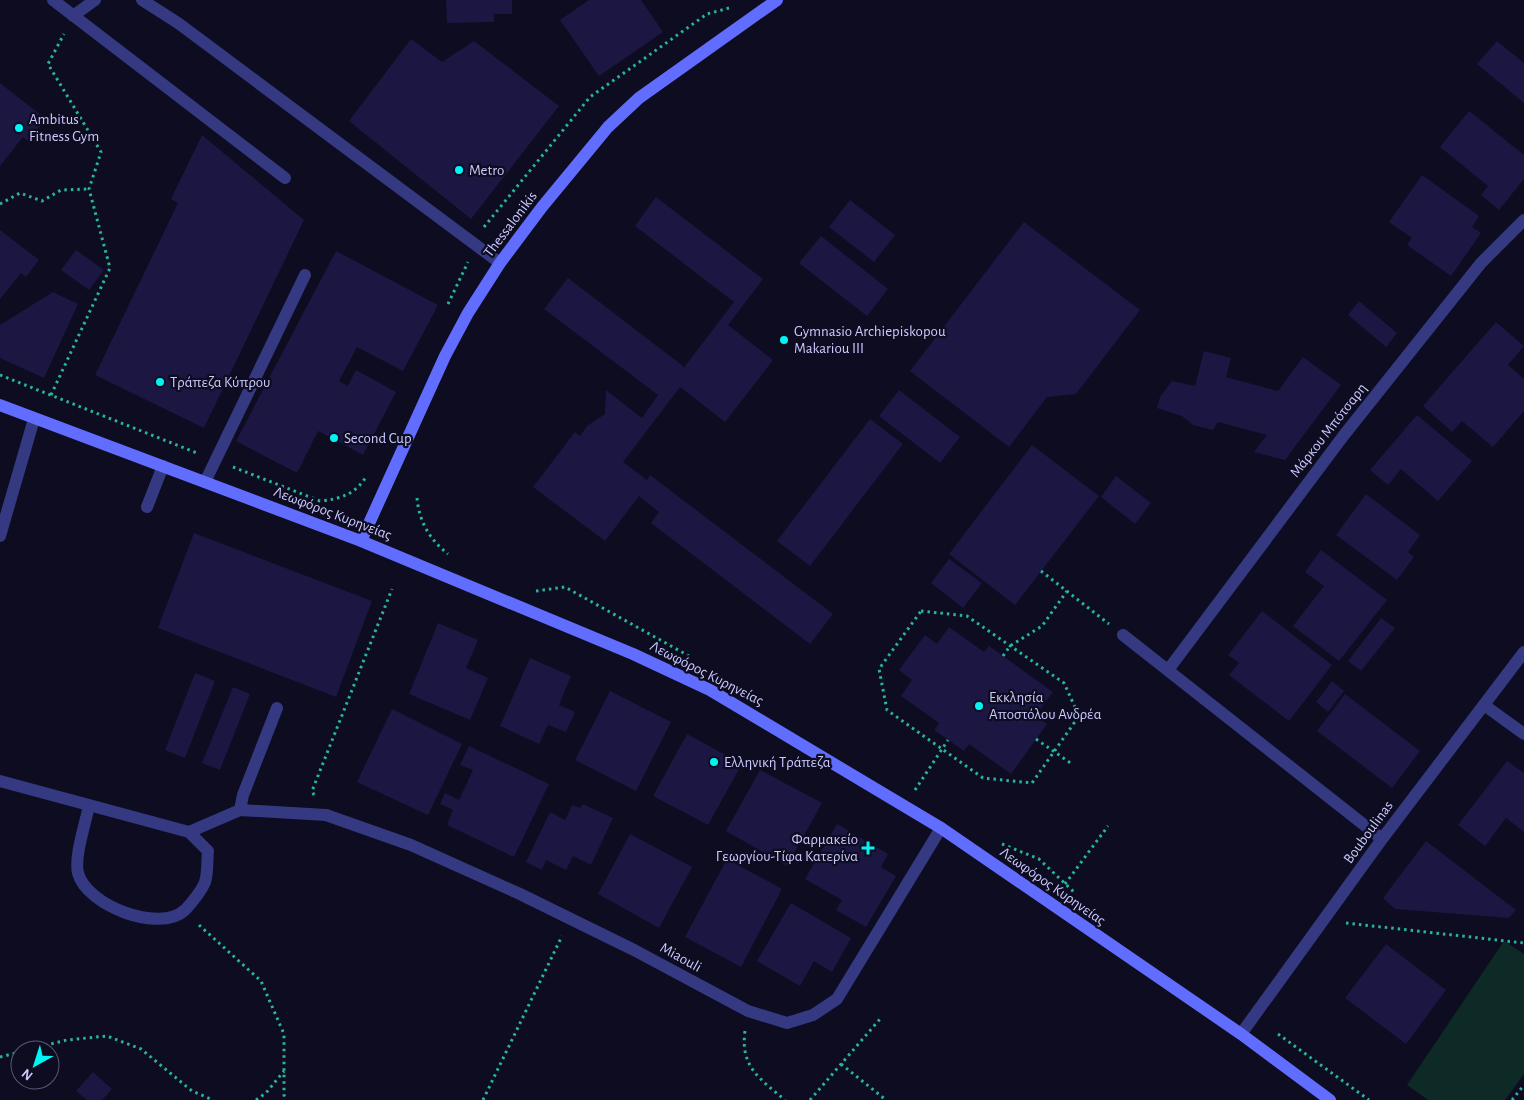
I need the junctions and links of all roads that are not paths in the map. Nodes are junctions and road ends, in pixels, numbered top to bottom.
1 (53, 0) edge
2 (95, 0) edge
3 (142, 0) edge
4 (777, 0) edge
5 (73, 16) junction
6 (285, 178) dead end
7 (1524, 220) edge
8 (500, 263) junction
9 (304, 275) dead end
10 (0, 405) edge
11 (34, 419) junction
12 (163, 466) junction
13 (205, 482) junction
14 (147, 507) dead end
15 (0, 536) edge
16 (361, 541) junction
17 (1123, 635) road end
18 (1524, 652) edge
19 (1168, 670) junction
20 (1484, 704) junction
21 (277, 708) dead end
22 (1524, 734) edge
23 (0, 781) edge
24 (89, 805) junction
25 (240, 810) junction
26 (941, 828) junction
27 (189, 832) junction
28 (1382, 839) junction
29 (1241, 1034) junction
30 (1330, 1100) edge

1 - 5 street
2 - 5 street
3 - 8 street
4 - 8 main road, Thessalonikis
5 - 6 street
7 - 19 street, Μάρκου Μπότσαρη
8 - 16 main road, Thessalonikis
9 - 13 street
10 - 11 main road, Λεωφόρος Κυρηνείας
11 - 12 main road, Λεωφόρος Κυρηνείας
11 - 15 street
12 - 13 main road, Λεωφόρος Κυρηνείας
12 - 14 street
13 - 16 main road, Λεωφόρος Κυρηνείας
16 - 26 main road, Λεωφόρος Κυρηνείας
17 - 19 street
18 - 20 street, Bouboulinas
19 - 28 street
20 - 22 street
20 - 28 street, Bouboulinas
21 - 25 street
23 - 24 street
24 - 27 street
24 - 27 street
25 - 26 street, Miaouli
25 - 27 street
26 - 29 main road, Λεωφόρος Κυρηνείας
28 - 29 street, Bouboulinas
29 - 30 main road, Λεωφόρος Κυρηνείας

